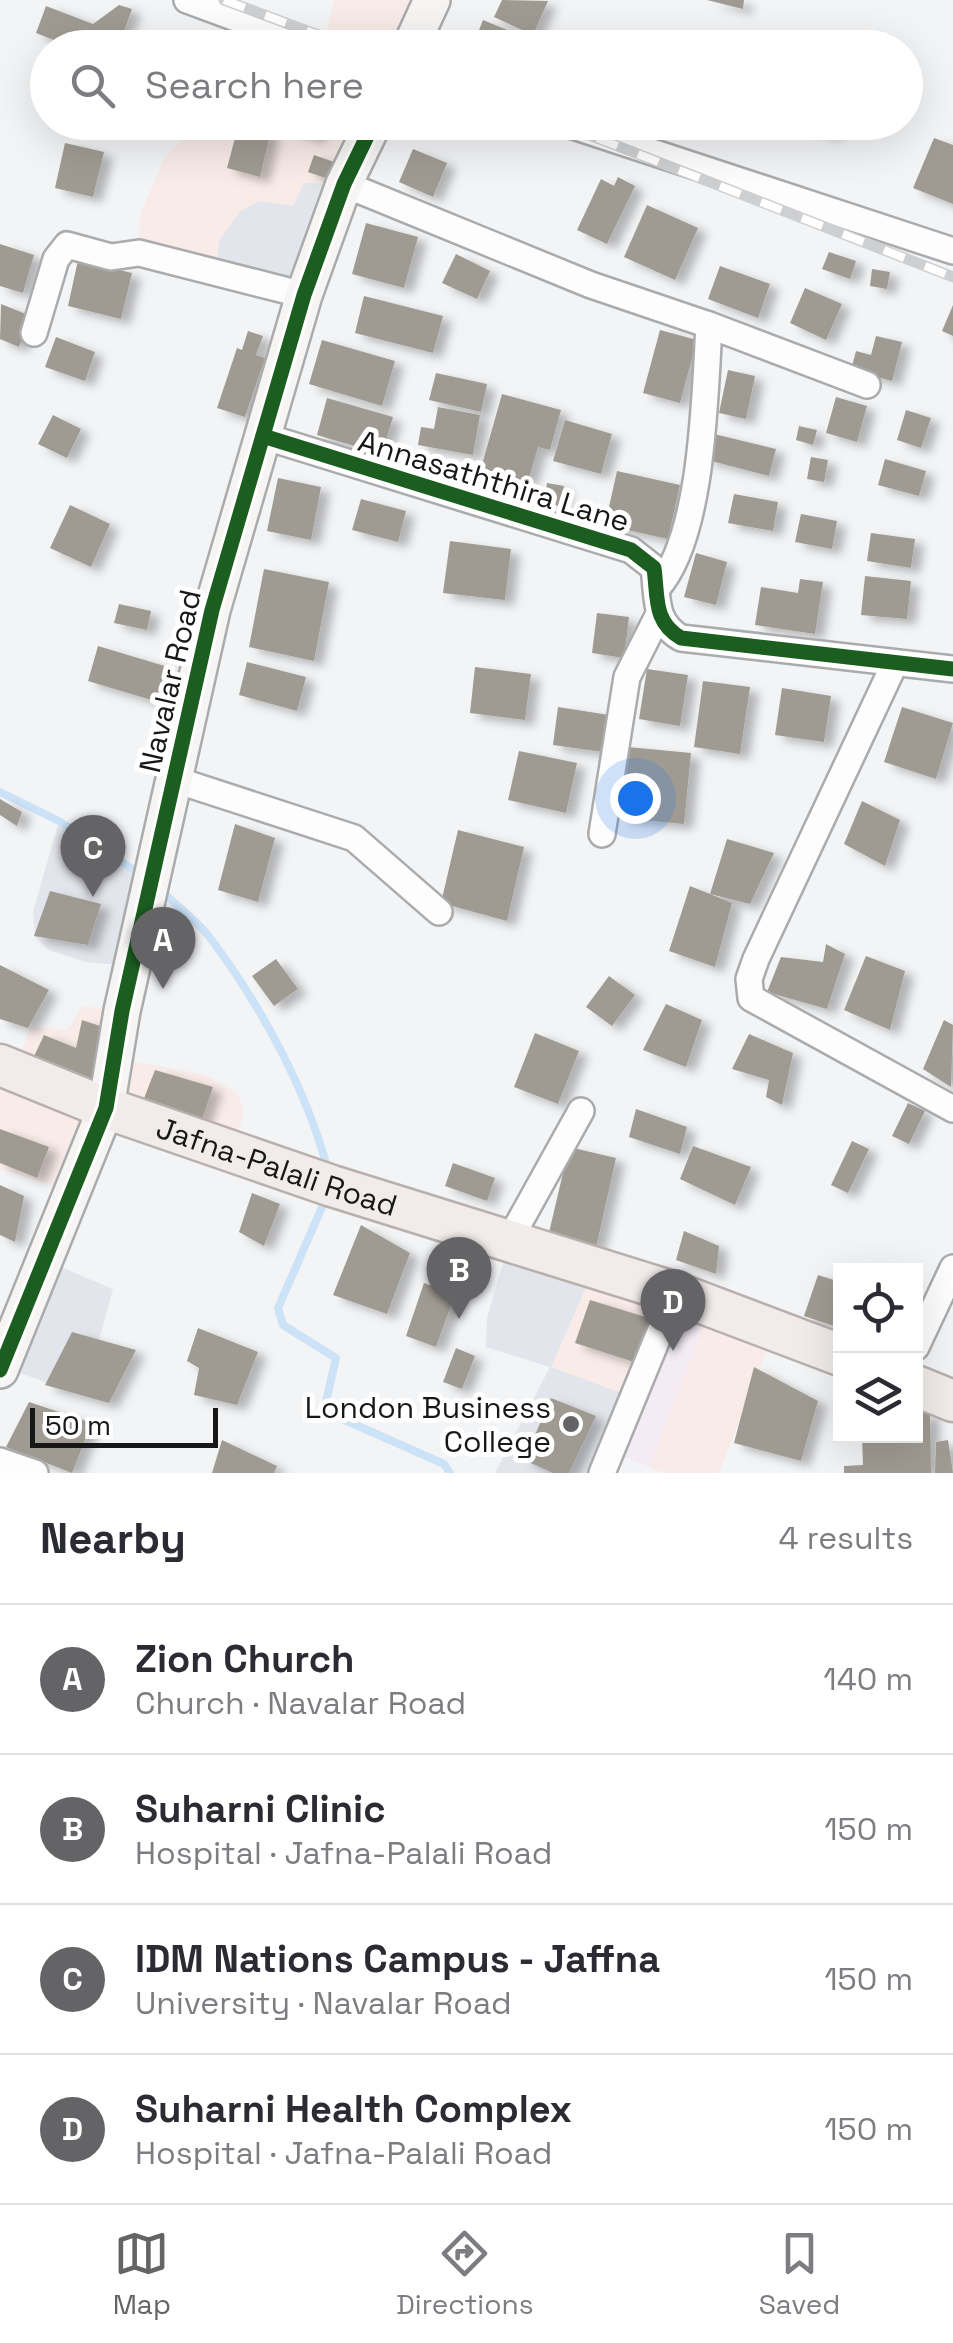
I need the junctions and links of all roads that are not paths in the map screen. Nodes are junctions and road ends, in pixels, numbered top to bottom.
1 (187, 0) edge
2 (432, 0) edge
3 (268, 30) edge
4 (422, 30) edge
5 (365, 140) edge
6 (616, 140) edge
7 (344, 184) junction
8 (953, 251) edge
9 (304, 295) junction
10 (708, 325) junction
11 (34, 333) dead end
12 (867, 385) dead end
13 (263, 436) junction
14 (657, 588) junction
15 (658, 616) junction
16 (894, 665) junction
17 (953, 670) edge
18 (176, 780) junction
19 (602, 834) dead end
20 (438, 912) dead end
21 (0, 1065) edge
22 (106, 1108) junction
23 (953, 1109) edge
24 (580, 1111) dead end
25 (510, 1239) junction
26 (953, 1268) edge
27 (676, 1293) junction
28 (923, 1332) edge
29 (833, 1353) edge
30 (0, 1370) edge
31 (923, 1389) edge
32 (953, 1401) edge
33 (0, 1461) edge
34 (36, 1473) edge
35 (602, 1473) edge

1 - 3 street
2 - 4 street
5 - 7 street, Navalar Road
6 - 8 street
7 - 9 street, Navalar Road
7 - 10 street
9 - 11 street
9 - 13 street, Navalar Road
10 - 12 street
10 - 14 street
13 - 14 street, Annasaththira Lane
13 - 18 street, Navalar Road
14 - 15 street
15 - 16 street
15 - 19 street
16 - 17 street
16 - 23 street
18 - 20 street
18 - 22 street, Navalar Road
21 - 22 main road, Jafna-Palali Road
22 - 25 main road, Jafna-Palali Road
22 - 30 street, Navalar Road
24 - 25 street
25 - 27 main road, Jafna-Palali Road
26 - 28 street
27 - 29 main road, Jafna-Palali Road
27 - 35 street
31 - 32 main road
33 - 34 street

